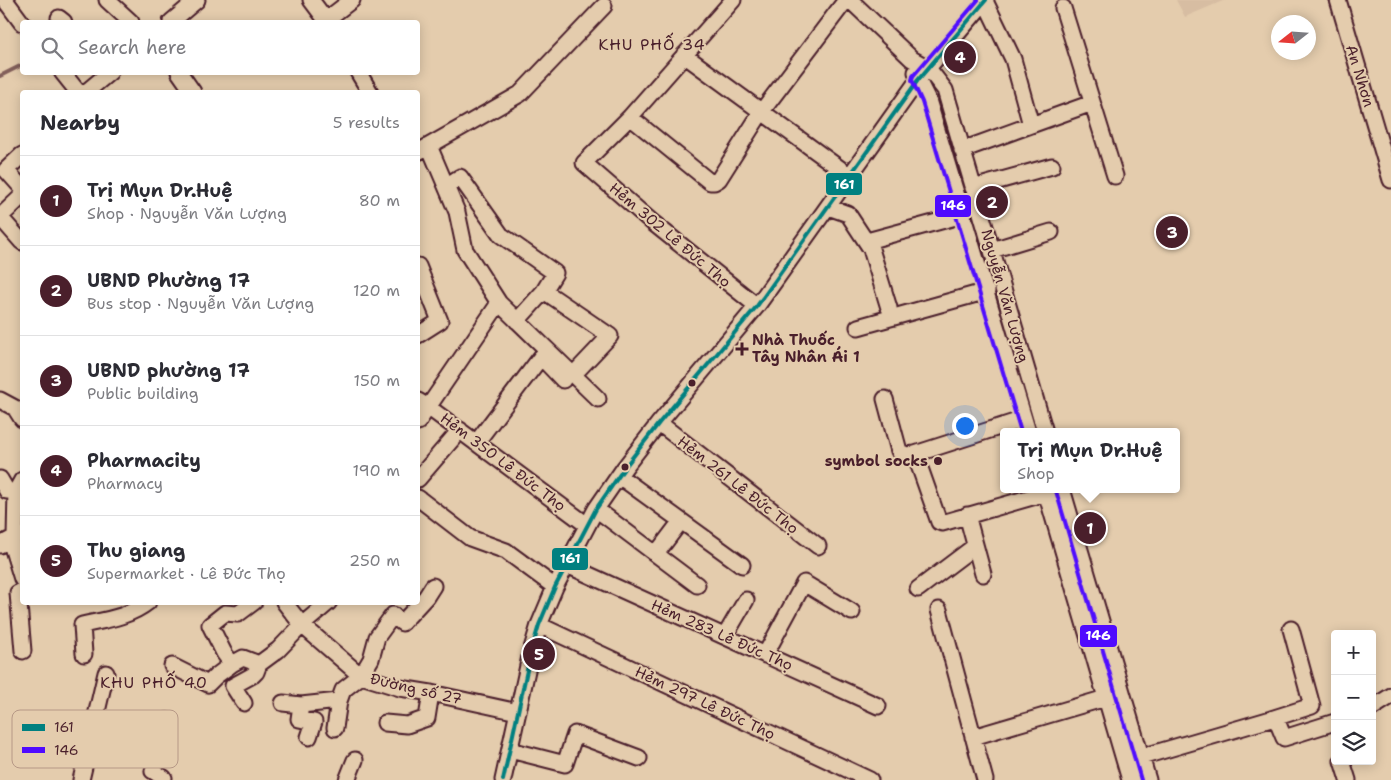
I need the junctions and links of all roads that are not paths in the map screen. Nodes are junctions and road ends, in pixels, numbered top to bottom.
1 (5, 0) edge
2 (107, 0) edge
3 (197, 0) edge
4 (311, 0) edge
5 (352, 0) edge
6 (733, 0) edge
7 (846, 0) edge
8 (850, 0) edge
9 (985, 0) edge
10 (1338, 0) edge
11 (604, 6) dead end
12 (1063, 8) dead end
13 (20, 20) edge
14 (129, 20) edge
15 (173, 20) edge
16 (326, 20) edge
17 (328, 20) edge
18 (684, 55) junction
19 (912, 59) junction
20 (928, 68) junction
21 (65, 75) edge
22 (106, 75) edge
23 (181, 75) edge
24 (360, 75) edge
25 (918, 80) junction
26 (77, 90) edge
27 (88, 90) edge
28 (192, 90) edge
29 (369, 90) edge
30 (1092, 103) junction
31 (762, 111) junction
32 (630, 117) junction
33 (1031, 125) junction
34 (423, 149) edge
35 (962, 150) junction
36 (20, 157) edge
37 (1052, 166) dead end
38 (850, 176) junction
39 (1115, 176) dead end
40 (1391, 180) edge
41 (20, 186) edge
42 (446, 186) junction
43 (974, 188) junction
44 (20, 198) edge
45 (828, 207) junction
46 (963, 214) junction
47 (0, 217) edge
48 (1051, 232) dead end
49 (20, 240) edge
50 (867, 241) junction
51 (992, 250) junction
52 (420, 271) edge
53 (544, 291) junction
54 (986, 291) junction
55 (498, 303) junction
56 (757, 306) junction
57 (889, 308) dead end
58 (517, 320) junction
59 (858, 327) dead end
60 (420, 334) edge
61 (568, 378) junction
62 (598, 399) dead end
63 (885, 399) dead end
64 (0, 400) edge
65 (423, 404) edge
66 (20, 416) edge
67 (659, 423) junction
68 (1026, 425) edge
69 (1044, 428) edge
70 (460, 430) junction
71 (1000, 432) edge
72 (476, 443) junction
73 (915, 454) junction
74 (619, 476) junction
75 (420, 477) edge
76 (0, 479) edge
77 (20, 488) edge
78 (1039, 493) edge
79 (1046, 493) edge
80 (1063, 493) edge
81 (420, 500) edge
82 (596, 509) junction
83 (967, 516) junction
84 (681, 521) junction
85 (587, 525) junction
86 (5, 542) edge
87 (818, 546) dead end
88 (975, 546) junction
89 (656, 554) junction
90 (567, 565) junction
91 (742, 565) dead end
92 (983, 574) dead end
93 (20, 575) edge
94 (697, 585) dead end
95 (433, 586) dead end
96 (555, 587) junction
97 (918, 589) dead end
98 (20, 592) edge
99 (746, 600) dead end
100 (420, 604) edge
101 (140, 605) edge
102 (250, 605) edge
103 (286, 605) edge
104 (325, 605) edge
105 (419, 605) edge
106 (220, 608) edge
107 (939, 610) dead end
108 (852, 612) dead end
109 (302, 625) junction
110 (539, 625) junction
111 (1291, 629) dead end
112 (725, 636) junction
113 (23, 651) dead end
114 (84, 654) dead end
115 (765, 654) junction
116 (232, 664) junction
117 (258, 664) junction
118 (172, 666) dead end
119 (106, 673) dead end
120 (361, 676) junction
121 (431, 693) junction
122 (1122, 693) junction
123 (1391, 696) edge
124 (1106, 697) junction
125 (339, 700) junction
126 (244, 703) dead end
127 (282, 703) dead end
128 (301, 705) junction
129 (1376, 705) edge
130 (878, 706) dead end
131 (97, 710) edge
132 (518, 712) junction
133 (1271, 718) junction
134 (385, 723) dead end
135 (1331, 723) edge
136 (335, 728) dead end
137 (310, 737) dead end
138 (973, 737) junction
139 (510, 750) junction
140 (1141, 757) junction
141 (638, 758) dead end
142 (355, 760) dead end
143 (1343, 765) edge
144 (154, 768) edge
145 (163, 780) edge
146 (347, 780) edge
147 (503, 780) edge
148 (870, 780) edge
149 (985, 780) edge
150 (1130, 780) edge
151 (1148, 780) edge
152 (1348, 780) edge

1 - 13 street
2 - 14 street
3 - 15 street
4 - 16 street
5 - 17 street
6 - 18 street
7 - 31 street
8 - 19 street, Nguyễn Văn Lượng
9 - 20 street
9 - 33 street
10 - 40 street, An Nhơn
11 - 34 street
12 - 30 street
18 - 31 street
18 - 32 street
19 - 20 street, Nguyễn Văn Lượng
19 - 25 street, Nguyễn Văn Lượng
20 - 25 street
20 - 35 street, Nguyễn Văn Lượng
21 - 26 street
22 - 27 street
23 - 28 street
24 - 29 street
25 - 38 street
25 - 46 street, Nguyễn Văn Lượng
30 - 33 street
30 - 39 street
31 - 32 street
31 - 38 street
32 - 56 street, Hẻm 302 Lê Đức Thọ
33 - 35 street
34 - 42 street
35 - 43 street, Nguyễn Văn Lượng
36 - 41 street
37 - 43 street
38 - 45 street
42 - 53 street
42 - 55 street
43 - 51 street, Nguyễn Văn Lượng
44 - 47 street
45 - 50 street
45 - 56 street
46 - 50 street
46 - 54 street, Nguyễn Văn Lượng
47 - 49 street
48 - 51 street
50 - 57 street
51 - 69 street, Nguyễn Văn Lượng
52 - 60 street
53 - 58 street
53 - 61 street
54 - 59 street
54 - 68 street, Nguyễn Văn Lượng
55 - 58 street
55 - 65 street
56 - 67 street
58 - 61 street
61 - 62 street
61 - 72 street
63 - 73 street
64 - 66 street
65 - 70 street, Hẻm 350 Lê Đức Thọ
67 - 74 street
67 - 87 street, Hẻm 261 Lê Đức Thọ
70 - 72 street, Hẻm 350 Lê Đức Thọ
70 - 75 street
71 - 73 street
72 - 85 street, Hẻm 350 Lê Đức Thọ
73 - 83 street
74 - 82 street
74 - 84 street
76 - 77 street
77 - 86 street
78 - 83 street
79 - 124 street
80 - 122 street
81 - 96 street
82 - 85 street
82 - 89 street
83 - 88 street
84 - 89 street
84 - 91 street
85 - 90 street
86 - 93 street
88 - 92 street
88 - 97 street
89 - 94 street
90 - 96 street
90 - 112 street, Hẻm 283 Lê Đức Thọ
95 - 100 street
96 - 110 street
98 - 113 street
99 - 112 street
101 - 114 street
102 - 106 street
103 - 109 street, Đường số 27
104 - 109 street
105 - 120 street
106 - 116 street
107 - 138 street
108 - 115 street
109 - 117 street
109 - 120 street, Đường số 27
110 - 132 street
110 - 148 street, Hẻm 297 Lê Đức Thọ
111 - 133 street
112 - 115 street, Hẻm 283 Lê Đức Thọ
115 - 130 street, Hẻm 283 Lê Đức Thọ
116 - 117 street
116 - 118 street
117 - 126 street
119 - 131 street
120 - 121 street, Đường số 27
120 - 125 street
121 - 132 street, Đường số 27
121 - 134 street
122 - 124 street
122 - 140 street
123 - 129 street
124 - 138 street
124 - 150 street
125 - 128 street
125 - 136 street
127 - 128 street
128 - 137 street
132 - 139 street
133 - 135 street
133 - 140 street
138 - 149 street
139 - 141 street
139 - 147 street
140 - 151 street
142 - 146 street
143 - 152 street
144 - 145 street

